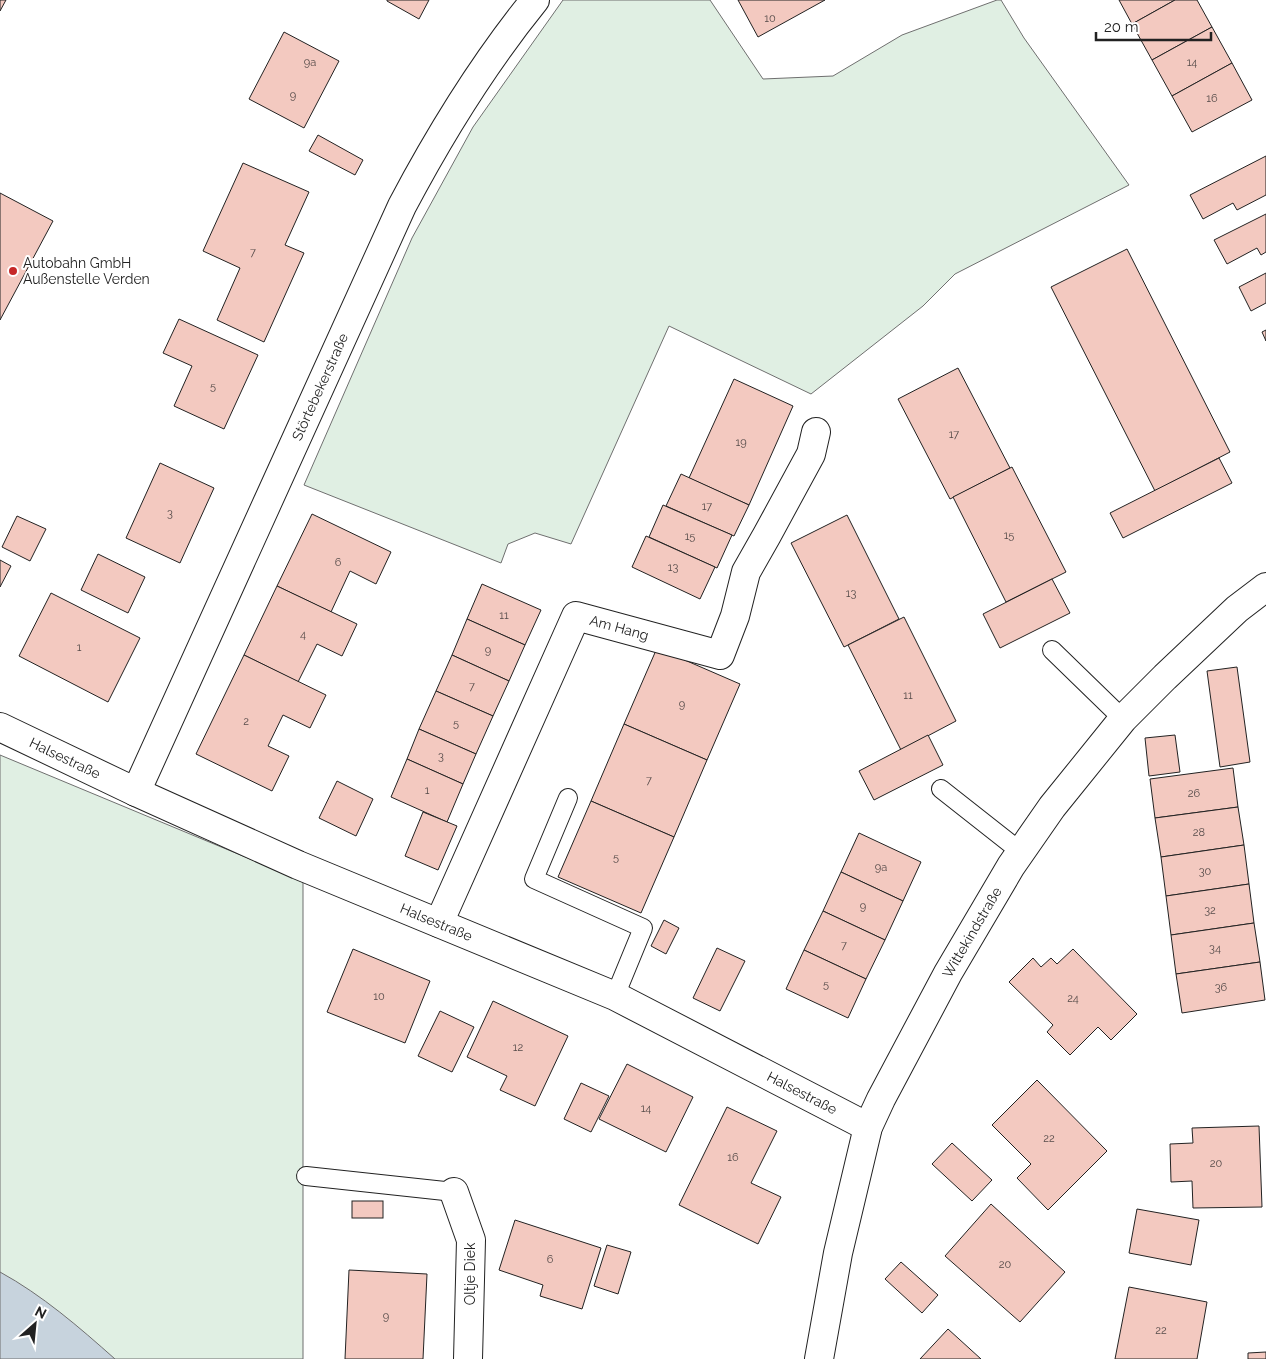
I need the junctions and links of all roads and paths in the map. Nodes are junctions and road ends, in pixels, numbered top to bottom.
1 (535, 0) edge
2 (816, 432) dead end
3 (1266, 587) edge
4 (1052, 650) dead end
5 (1123, 719) junction
6 (0, 727) edge
7 (941, 788) dead end
8 (136, 792) junction
9 (568, 798) dead end
10 (1020, 852) junction
11 (439, 923) junction
12 (615, 996) junction
13 (868, 1127) junction
14 (306, 1176) dead end
15 (454, 1192) joint
16 (468, 1359) edge
17 (819, 1359) edge

1 - 8 street, Störtebekerstraße
2 - 11 street, Am Hang
3 - 5 street, Wittekindstraße
4 - 5 lane
5 - 10 street, Wittekindstraße
6 - 8 street, Halsestraße
7 - 10 lane
8 - 11 street, Halsestraße
9 - 12 lane
10 - 13 street, Wittekindstraße
11 - 12 street, Halsestraße
12 - 13 street, Halsestraße
13 - 17 street, Wittekindstraße
14 - 15 lane
15 - 16 street, Oltje Diek

